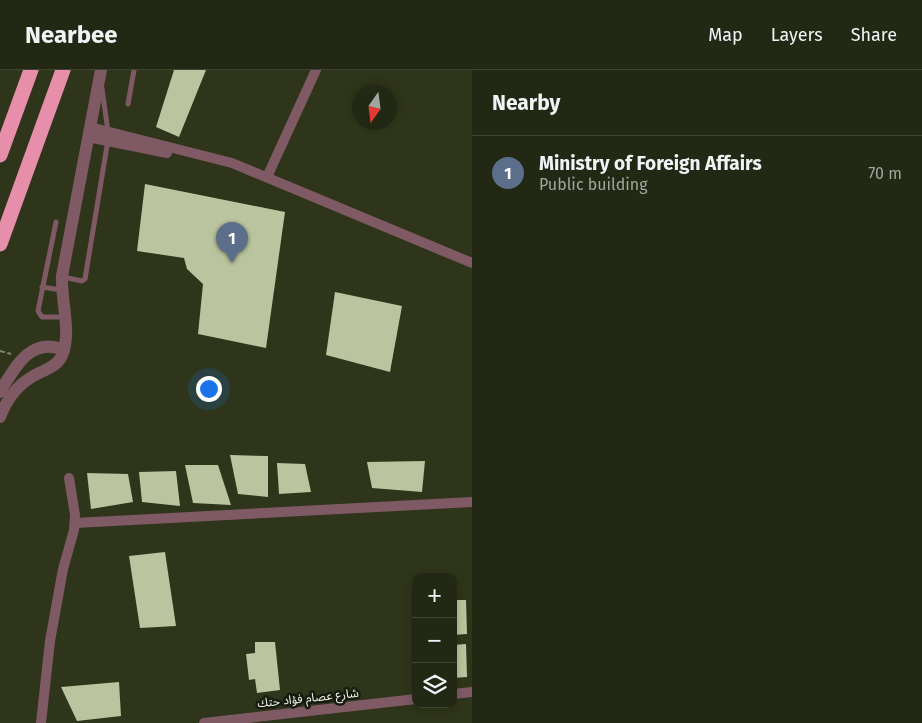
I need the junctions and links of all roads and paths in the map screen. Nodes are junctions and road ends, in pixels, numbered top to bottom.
1 (31, 70) edge
2 (63, 70) edge
3 (134, 70) edge
4 (316, 70) edge
5 (101, 73) edge
6 (128, 104) dead end
7 (89, 132) junction
8 (108, 136) junction
9 (0, 153) edge
10 (267, 177) junction
11 (56, 222) dead end
12 (0, 244) edge
13 (472, 263) edge
14 (62, 276) junction
15 (42, 287) junction
16 (61, 290) junction
17 (64, 317) junction
18 (64, 350) junction
19 (0, 392) edge
20 (0, 417) edge
21 (70, 478) dead end
22 (472, 502) edge
23 (75, 523) junction
24 (472, 692) edge
25 (457, 694) edge
26 (412, 699) edge
27 (265, 719) edge
28 (41, 723) edge
29 (204, 723) edge

1 - 9 highway
2 - 12 highway
3 - 6 lane
4 - 10 street
5 - 7 street
5 - 8 lane
7 - 8 street
7 - 14 street
8 - 10 street
8 - 14 lane
10 - 13 street
11 - 15 lane
14 - 16 street
15 - 16 lane
15 - 17 lane
16 - 17 street
17 - 18 street
18 - 19 street
18 - 20 street
21 - 23 street
22 - 23 street
23 - 28 street
24 - 25 street
26 - 27 street, شارع عصام فؤاد حتك
27 - 29 street, شارع عصام فؤاد حتك

